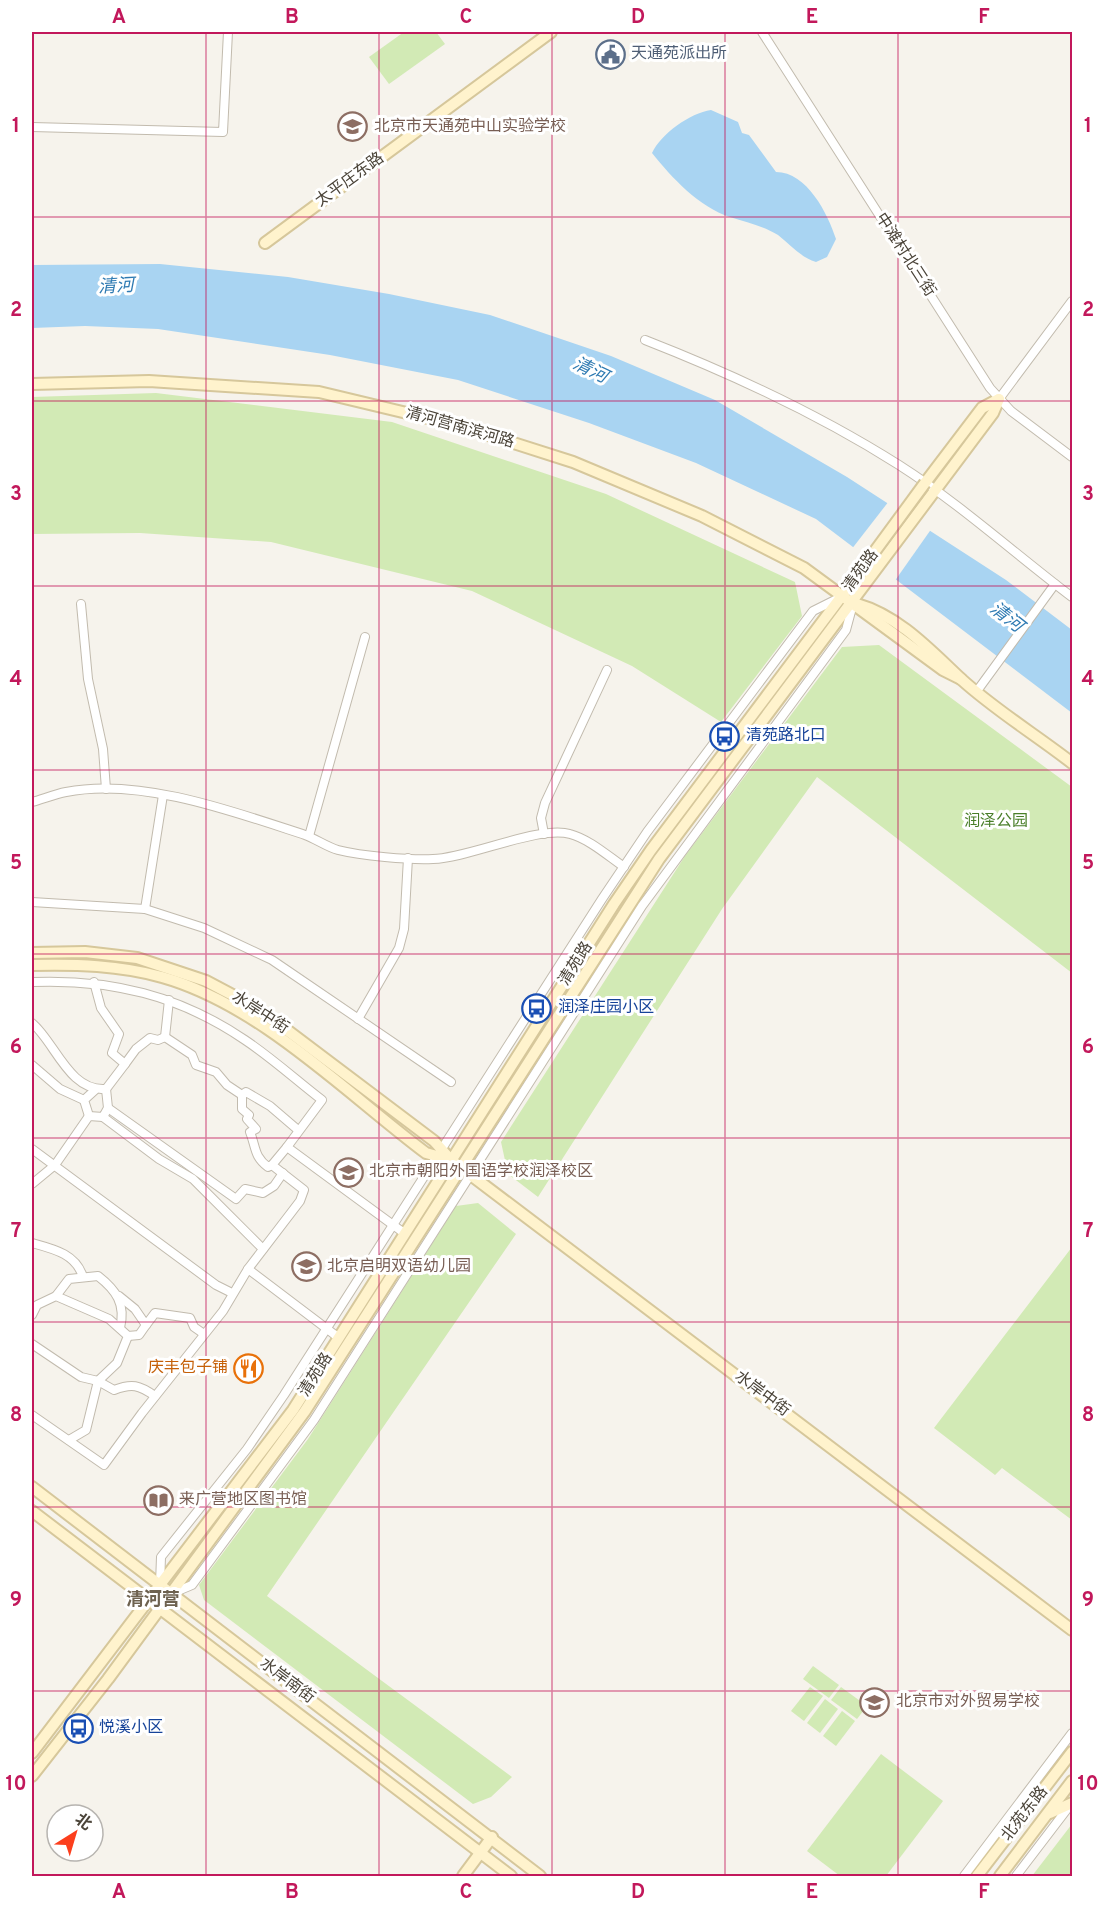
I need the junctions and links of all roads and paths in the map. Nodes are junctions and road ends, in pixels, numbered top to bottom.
1 (228, 32) edge
2 (551, 32) edge
3 (762, 32) edge
4 (32, 127) edge
5 (265, 243) dead end
6 (1072, 301) edge
7 (645, 340) dead end
8 (32, 384) edge
9 (999, 399) junction
10 (1072, 457) edge
11 (936, 491) junction
12 (1055, 584) junction
13 (843, 596) junction
14 (1072, 597) edge
15 (853, 603) junction
16 (81, 604) dead end
17 (366, 637) dead end
18 (607, 670) dead end
19 (977, 691) junction
20 (1072, 763) edge
21 (106, 789) junction
22 (163, 795) junction
23 (32, 802) edge
24 (544, 834) junction
25 (309, 836) junction
26 (408, 858) junction
27 (624, 867) junction
28 (32, 902) edge
29 (145, 909) junction
30 (32, 953) edge
31 (32, 965) edge
32 (32, 982) edge
33 (94, 982) junction
34 (169, 1000) junction
35 (358, 1019) junction
36 (32, 1023) edge
37 (165, 1037) junction
38 (125, 1064) junction
39 (32, 1065) edge
40 (451, 1082) dead end
41 (106, 1089) junction
42 (96, 1090) junction
43 (242, 1095) junction
44 (84, 1100) junction
45 (108, 1108) junction
46 (89, 1116) junction
47 (103, 1117) junction
48 (298, 1130) junction
49 (286, 1147) junction
50 (32, 1149) edge
51 (440, 1153) junction
52 (451, 1160) junction
53 (55, 1165) junction
54 (272, 1165) junction
55 (466, 1171) junction
56 (283, 1173) junction
57 (32, 1184) edge
58 (393, 1225) junction
59 (404, 1233) junction
60 (32, 1244) edge
61 (263, 1249) junction
62 (248, 1269) junction
63 (83, 1277) junction
64 (232, 1293) junction
65 (56, 1296) junction
66 (118, 1296) junction
67 (32, 1315) edge
68 (146, 1325) junction
69 (120, 1328) junction
70 (327, 1329) junction
71 (204, 1334) junction
72 (128, 1336) junction
73 (339, 1338) junction
74 (32, 1344) edge
75 (98, 1381) junction
76 (155, 1396) junction
77 (32, 1415) edge
78 (69, 1440) junction
79 (32, 1487) edge
80 (32, 1511) edge
81 (160, 1585) junction
82 (171, 1594) junction
83 (149, 1599) junction
84 (161, 1608) junction
85 (1072, 1630) edge
86 (1072, 1733) edge
87 (1072, 1752) edge
88 (32, 1753) edge
89 (32, 1776) edge
90 (1072, 1781) edge
91 (1072, 1803) edge
92 (1047, 1815) junction
93 (492, 1837) junction
94 (481, 1852) junction
95 (463, 1876) edge
96 (511, 1876) edge
97 (540, 1876) edge
98 (964, 1876) edge
99 (977, 1876) edge
100 (1000, 1876) edge
101 (1016, 1876) edge

1 - 4 street
2 - 5 street, 太平庄东路
3 - 9 street, 中滩村北三街
6 - 9 street
7 - 11 street
8 - 13 street, 清河营南滨河路
9 - 10 street, 中滩村北三街
9 - 11 street, 清苑路
9 - 13 street, 清苑路, bridge
11 - 12 street
11 - 15 street, 清苑路
12 - 14 street
12 - 19 street
13 - 15 street, 清河营南滨河路
13 - 27 street
13 - 52 street, 清苑路
15 - 19 street, 清苑路
15 - 55 street, 清苑路
16 - 21 street
17 - 25 street
18 - 24 street
19 - 20 street, 清苑路
21 - 22 street
21 - 23 street
22 - 25 street
22 - 29 street
24 - 26 street
24 - 27 street
25 - 26 street
26 - 35 street
27 - 51 street
28 - 29 street
29 - 35 street
30 - 51 street, 水岸中街
31 - 51 street, 水岸中街
32 - 33 street
33 - 34 street
33 - 38 street
34 - 37 street
34 - 48 street
35 - 40 street
36 - 42 street
37 - 38 street
37 - 43 street
38 - 41 street
39 - 44 street
41 - 42 street
41 - 45 street
42 - 44 street
43 - 48 street
43 - 54 street
44 - 46 street
45 - 47 street
45 - 56 street
46 - 47 street
46 - 53 street
47 - 61 street
48 - 49 street
49 - 54 street
49 - 58 street
50 - 53 street
51 - 52 street, 水岸中街
51 - 58 street
52 - 55 street, 水岸中街
52 - 59 street, 清苑路
53 - 57 street
53 - 64 street
54 - 56 street
55 - 82 street, 清苑路
55 - 85 street, 水岸中街
56 - 61 street
58 - 59 street
58 - 70 street
59 - 73 street, 清苑路
60 - 63 street
61 - 62 street
62 - 64 street
62 - 70 street
63 - 65 street
63 - 66 street
64 - 71 street
65 - 67 street
65 - 69 street
66 - 68 street
66 - 69 street
68 - 71 street
68 - 72 street
69 - 72 street
70 - 73 street
70 - 81 street
71 - 76 street
72 - 75 street
73 - 81 street, 清苑路
74 - 75 street
75 - 76 street
75 - 78 street
76 - 78 street
77 - 78 street
79 - 81 street, 水岸南街
80 - 83 street, 水岸南街
81 - 82 street, 水岸南街
81 - 83 street, 清苑路
82 - 84 street, 清苑路
82 - 93 street, 水岸南街
83 - 84 street, 水岸南街
83 - 88 street, 清苑路
84 - 89 street, 清苑路
84 - 94 street, 水岸南街
86 - 98 street
87 - 99 street, 北苑东路
90 - 92 street, 北苑东路
91 - 92 street
91 - 101 street
92 - 100 street, 北苑东路
93 - 94 street
93 - 97 street, 水岸南街
94 - 95 street
94 - 96 street, 水岸南街

